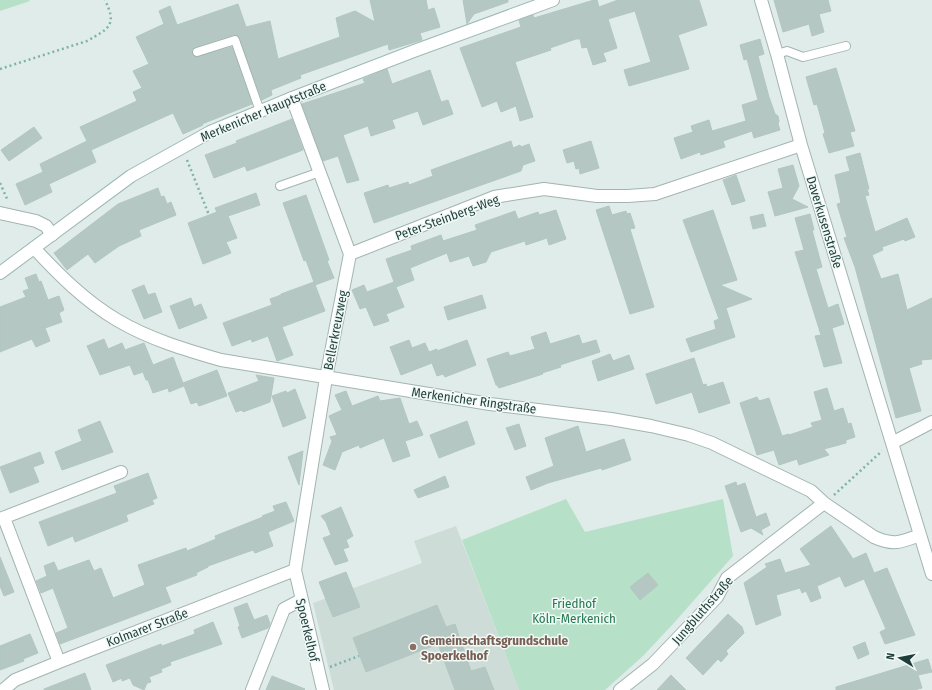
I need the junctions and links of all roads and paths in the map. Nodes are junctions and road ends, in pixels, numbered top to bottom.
1 (105, 0) edge
2 (553, 0) edge
3 (761, 0) edge
4 (846, 46) dead end
5 (197, 52) dead end
6 (778, 54) junction
7 (0, 69) edge
8 (292, 98) junction
9 (260, 111) junction
10 (801, 145) junction
11 (182, 148) junction
12 (320, 172) junction
13 (280, 186) dead end
14 (0, 213) edge
15 (209, 215) dead end
16 (52, 234) junction
17 (34, 248) junction
18 (350, 254) junction
19 (0, 273) edge
20 (326, 378) junction
21 (932, 422) edge
22 (892, 443) junction
23 (121, 472) dead end
24 (824, 503) junction
25 (2, 519) edge
26 (920, 535) junction
27 (294, 570) junction
28 (932, 574) edge
29 (301, 600) junction
30 (359, 656) dead end
31 (59, 662) junction
32 (318, 672) junction
33 (3, 690) edge
34 (252, 690) edge
35 (323, 690) edge
36 (620, 690) edge

1 - 7 path
2 - 8 street, Merkenicher Hauptstraße
3 - 6 street, Daverkusenstraße
4 - 6 lane
5 - 9 lane
6 - 10 street, Daverkusenstraße
8 - 9 street, Merkenicher Hauptstraße
8 - 12 street
9 - 11 street, Merkenicher Hauptstraße
10 - 18 street, Peter-Steinberg-Weg
10 - 22 street, Daverkusenstraße
11 - 15 path
11 - 16 street, Merkenicher Hauptstraße
12 - 13 lane
12 - 18 street
14 - 16 street
16 - 17 street, Merkenicher Hauptstraße
17 - 19 street, Merkenicher Hauptstraße
17 - 20 street, Merkenicher Ringstraße
18 - 20 street, Bellerkreuzweg
20 - 24 street, Merkenicher Ringstraße
20 - 27 street, Bellerkreuzweg
21 - 22 street
22 - 24 path
22 - 26 street, Daverkusenstraße
23 - 25 street
24 - 26 street, Merkenicher Ringstraße
24 - 36 street, Jungbluthstraße
25 - 31 street
26 - 28 street, Daverkusenstraße
27 - 29 street, Spoerkelhof
27 - 31 street, Kolmarer Straße
29 - 32 street, Spoerkelhof
29 - 34 street
30 - 32 path
31 - 33 street, Kolmarer Straße
32 - 35 street, Spoerkelhof

